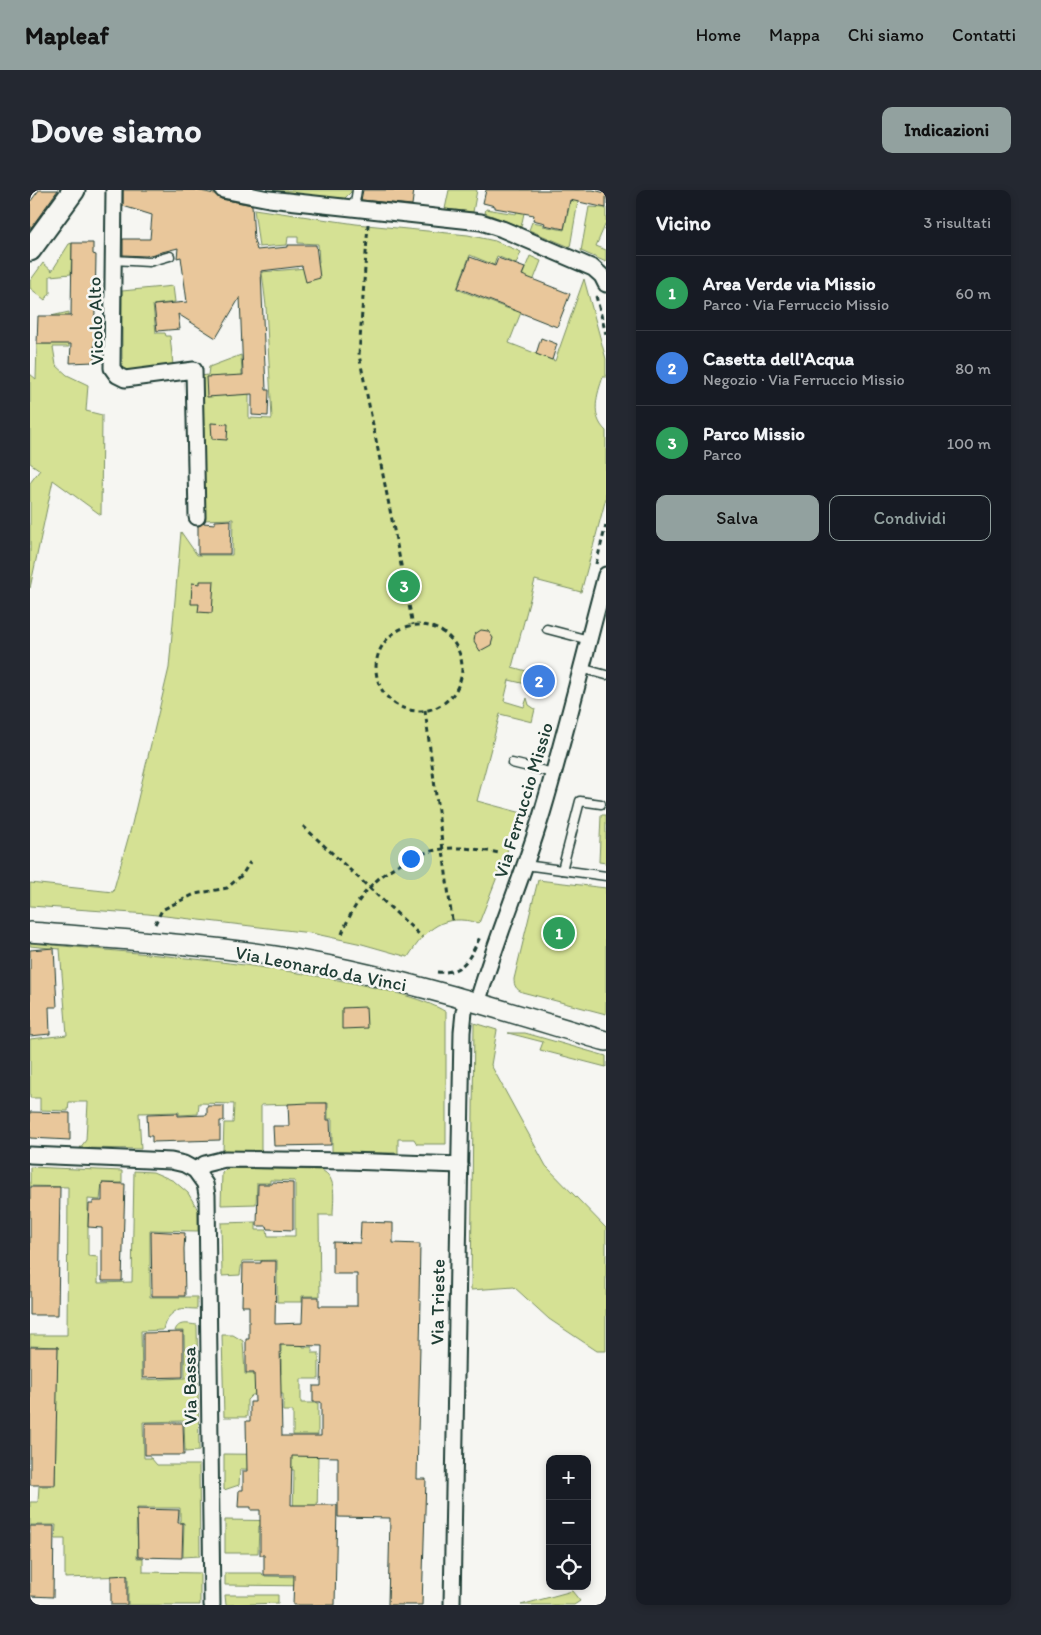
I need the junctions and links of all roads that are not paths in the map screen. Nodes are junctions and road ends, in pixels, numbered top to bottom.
1 (114, 190) edge
2 (222, 190) edge
3 (357, 190) edge
4 (71, 191) edge
5 (361, 210) junction
6 (30, 250) edge
7 (170, 256) dead end
8 (113, 260) junction
9 (600, 287) edge
10 (197, 518) dead end
11 (606, 575) edge
12 (547, 629) dead end
13 (589, 640) junction
14 (581, 668) junction
15 (606, 675) edge
16 (512, 763) dead end
17 (553, 773) junction
18 (601, 804) dead end
19 (525, 865) junction
20 (562, 870) junction
21 (606, 876) edge
22 (30, 932) edge
23 (472, 1002) junction
24 (606, 1041) edge
25 (30, 1155) edge
26 (460, 1165) junction
27 (195, 1170) junction
28 (212, 1605) edge
29 (452, 1605) edge

1 - 8 street, Vicolo Alto
2 - 5 street
3 - 5 lane
4 - 6 main road
5 - 9 street
7 - 8 lane
8 - 10 street, Vicolo Alto
11 - 13 street, Via Ferruccio Missio
12 - 13 lane
13 - 14 street, Via Ferruccio Missio
14 - 15 lane
14 - 17 street, Via Ferruccio Missio
16 - 17 lane
17 - 19 street, Via Ferruccio Missio
18 - 20 lane
19 - 20 lane
19 - 23 street, Via Ferruccio Missio
20 - 21 lane
22 - 23 street, Via Leonardo da Vinci
23 - 24 street, Via Leonardo da Vinci
23 - 26 street, Via Trieste
25 - 27 street
26 - 27 street
26 - 29 street, Via Trieste
27 - 28 street, Via Bassa

